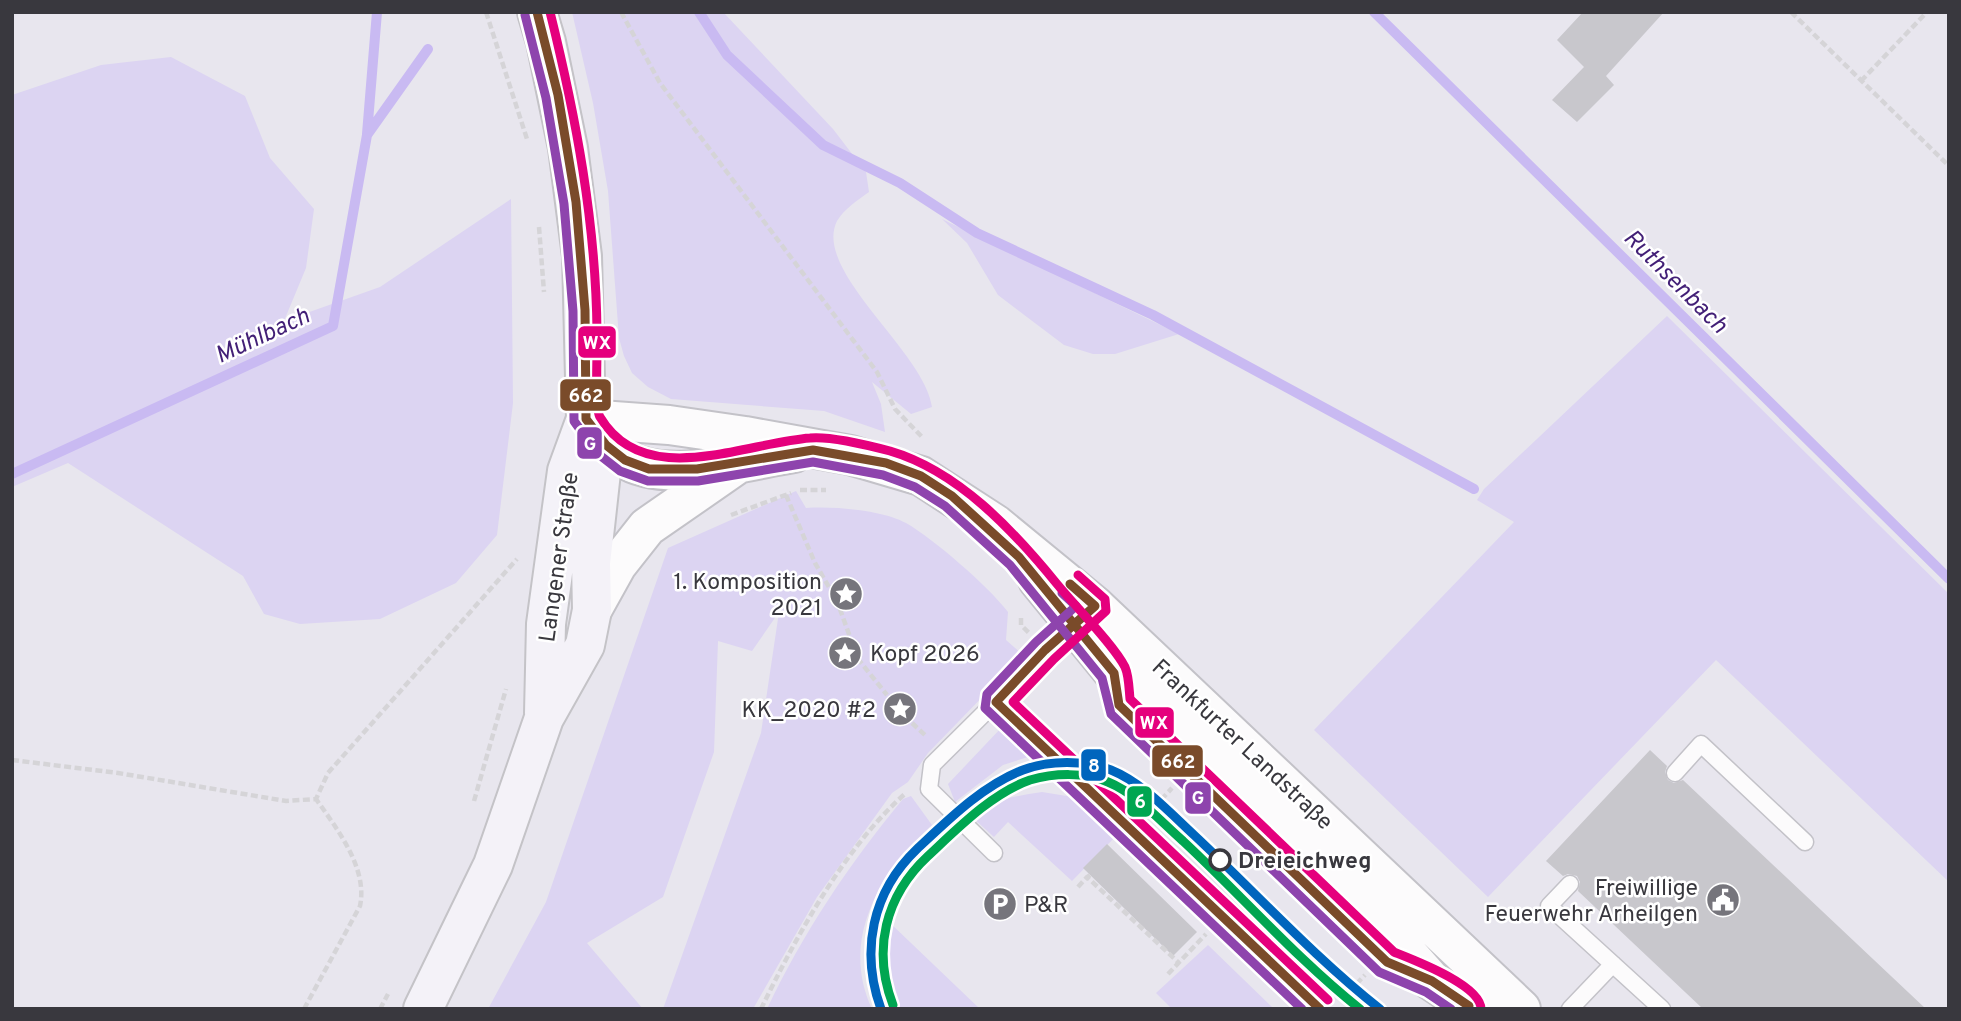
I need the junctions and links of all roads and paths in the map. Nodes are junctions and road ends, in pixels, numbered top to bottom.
1 (486, 12) edge
2 (537, 12) edge
3 (621, 12) edge
4 (1791, 12) edge
5 (1927, 12) edge
6 (1861, 81) junction
7 (530, 150) dead end
8 (1949, 166) edge
9 (538, 215) dead end
10 (544, 295) dead end
11 (895, 409) dead end
12 (586, 419) junction
13 (814, 450) junction
14 (739, 463) junction
15 (837, 492) dead end
16 (786, 495) junction
17 (725, 517) dead end
18 (519, 556) dead end
19 (1021, 606) dead end
20 (592, 610) junction
21 (1085, 615) junction
22 (1045, 650) junction
23 (507, 684) dead end
24 (887, 695) dead end
25 (996, 702) junction
26 (544, 718) junction
27 (12, 760) edge
28 (932, 765) junction
29 (1675, 773) dead end
30 (1165, 778) dead end
31 (1175, 789) dead end
32 (316, 799) junction
33 (470, 814) dead end
34 (1805, 842) dead end
35 (994, 853) dead end
36 (1570, 884) dead end
37 (1078, 887) dead end
38 (1208, 933) dead end
39 (1179, 963) junction
40 (1613, 964) junction
41 (1168, 974) dead end
42 (392, 986) dead end
43 (1470, 1008) edge
44 (304, 1009) edge
45 (380, 1009) edge
46 (423, 1009) edge
47 (761, 1009) edge
48 (1320, 1009) edge
49 (1521, 1009) edge
50 (1570, 1009) edge
51 (1662, 1009) edge

1 - 7 path
2 - 12 main road
3 - 11 path
4 - 6 path
5 - 6 path
6 - 8 path
9 - 10 path
12 - 13 street, Frankfurter Landstraße
12 - 14 street, Frankfurter Landstraße
12 - 20 main road, Langener Straße
12 - 26 main road, Langener Straße
13 - 14 street, Frankfurter Landstraße
13 - 21 street, Frankfurter Landstraße
14 - 20 street, Frankfurter Landstraße
15 - 16 path
16 - 17 path
16 - 24 path
18 - 32 path
19 - 22 path
20 - 26 main road, Langener Straße
21 - 22 lane
21 - 43 street, Frankfurter Landstraße
21 - 49 street, Frankfurter Landstraße
22 - 25 lane
23 - 33 path
25 - 28 lane
25 - 48 lane
26 - 46 main road, Langener Straße
27 - 32 path
28 - 35 lane
28 - 47 path
29 - 34 lane
30 - 31 path
32 - 44 path
36 - 40 lane
37 - 39 path
38 - 39 path
39 - 41 path
40 - 50 lane
40 - 51 lane
42 - 45 path

